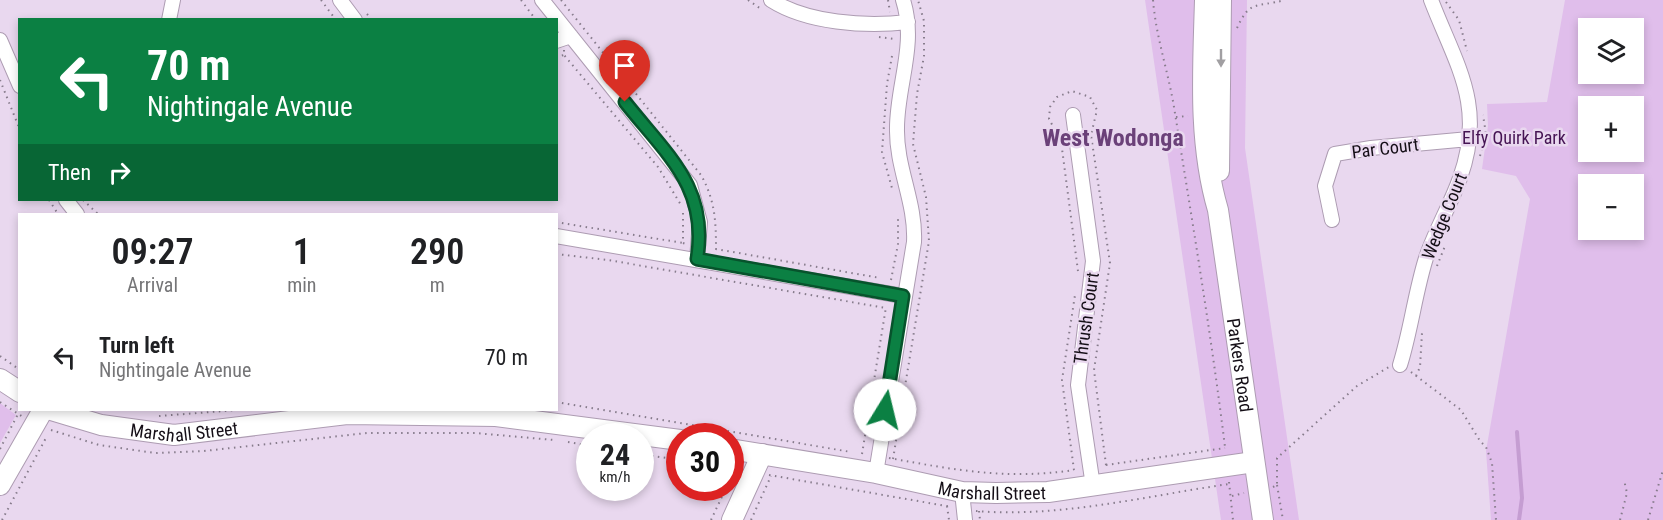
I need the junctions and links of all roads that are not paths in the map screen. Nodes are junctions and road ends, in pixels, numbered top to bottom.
1 (173, 0) edge
2 (340, 0) edge
3 (542, 0) edge
4 (771, 0) edge
5 (903, 0) edge
6 (1205, 0) edge
7 (1221, 0) edge
8 (1431, 0) edge
9 (169, 18) edge
10 (354, 18) edge
11 (552, 18) edge
12 (908, 22) junction
13 (0, 40) edge
14 (564, 41) edge
15 (18, 81) edge
16 (1073, 115) dead end
17 (1468, 139) junction
18 (67, 201) edge
19 (1218, 210) junction
20 (76, 213) edge
21 (1332, 220) dead end
22 (558, 236) edge
23 (698, 253) junction
24 (903, 296) junction
25 (1400, 364) road end
26 (0, 379) edge
27 (18, 391) edge
28 (54, 411) edge
29 (37, 419) edge
30 (666, 438) edge
31 (744, 451) edge
32 (762, 454) junction
33 (1254, 462) junction
34 (876, 473) junction
35 (0, 485) edge
36 (1093, 486) junction
37 (962, 492) junction
38 (732, 520) edge
39 (965, 520) edge
40 (1263, 520) edge

1 - 9 street
2 - 10 street
3 - 11 street
4 - 12 street
5 - 12 street
6 - 19 street, Parkers Road
7 -> 19 street, Parkers Road
8 - 17 street, Wedge Court
12 - 24 street
13 - 15 street
14 - 23 street
16 - 36 street, Thrush Court
17 - 21 street, Par Court
17 - 25 street, Wedge Court
18 - 20 street
19 - 33 street, Parkers Road
22 - 23 street
23 - 24 street
24 - 34 street
26 - 27 street
28 - 30 street, Marshall Street
29 - 35 street
31 - 32 street, Marshall Street
32 - 34 street, Marshall Street
32 - 38 street
33 - 36 street, Marshall Street
33 - 40 street, Parkers Road
34 - 37 street, Marshall Street
36 - 37 street, Marshall Street
37 - 39 street

